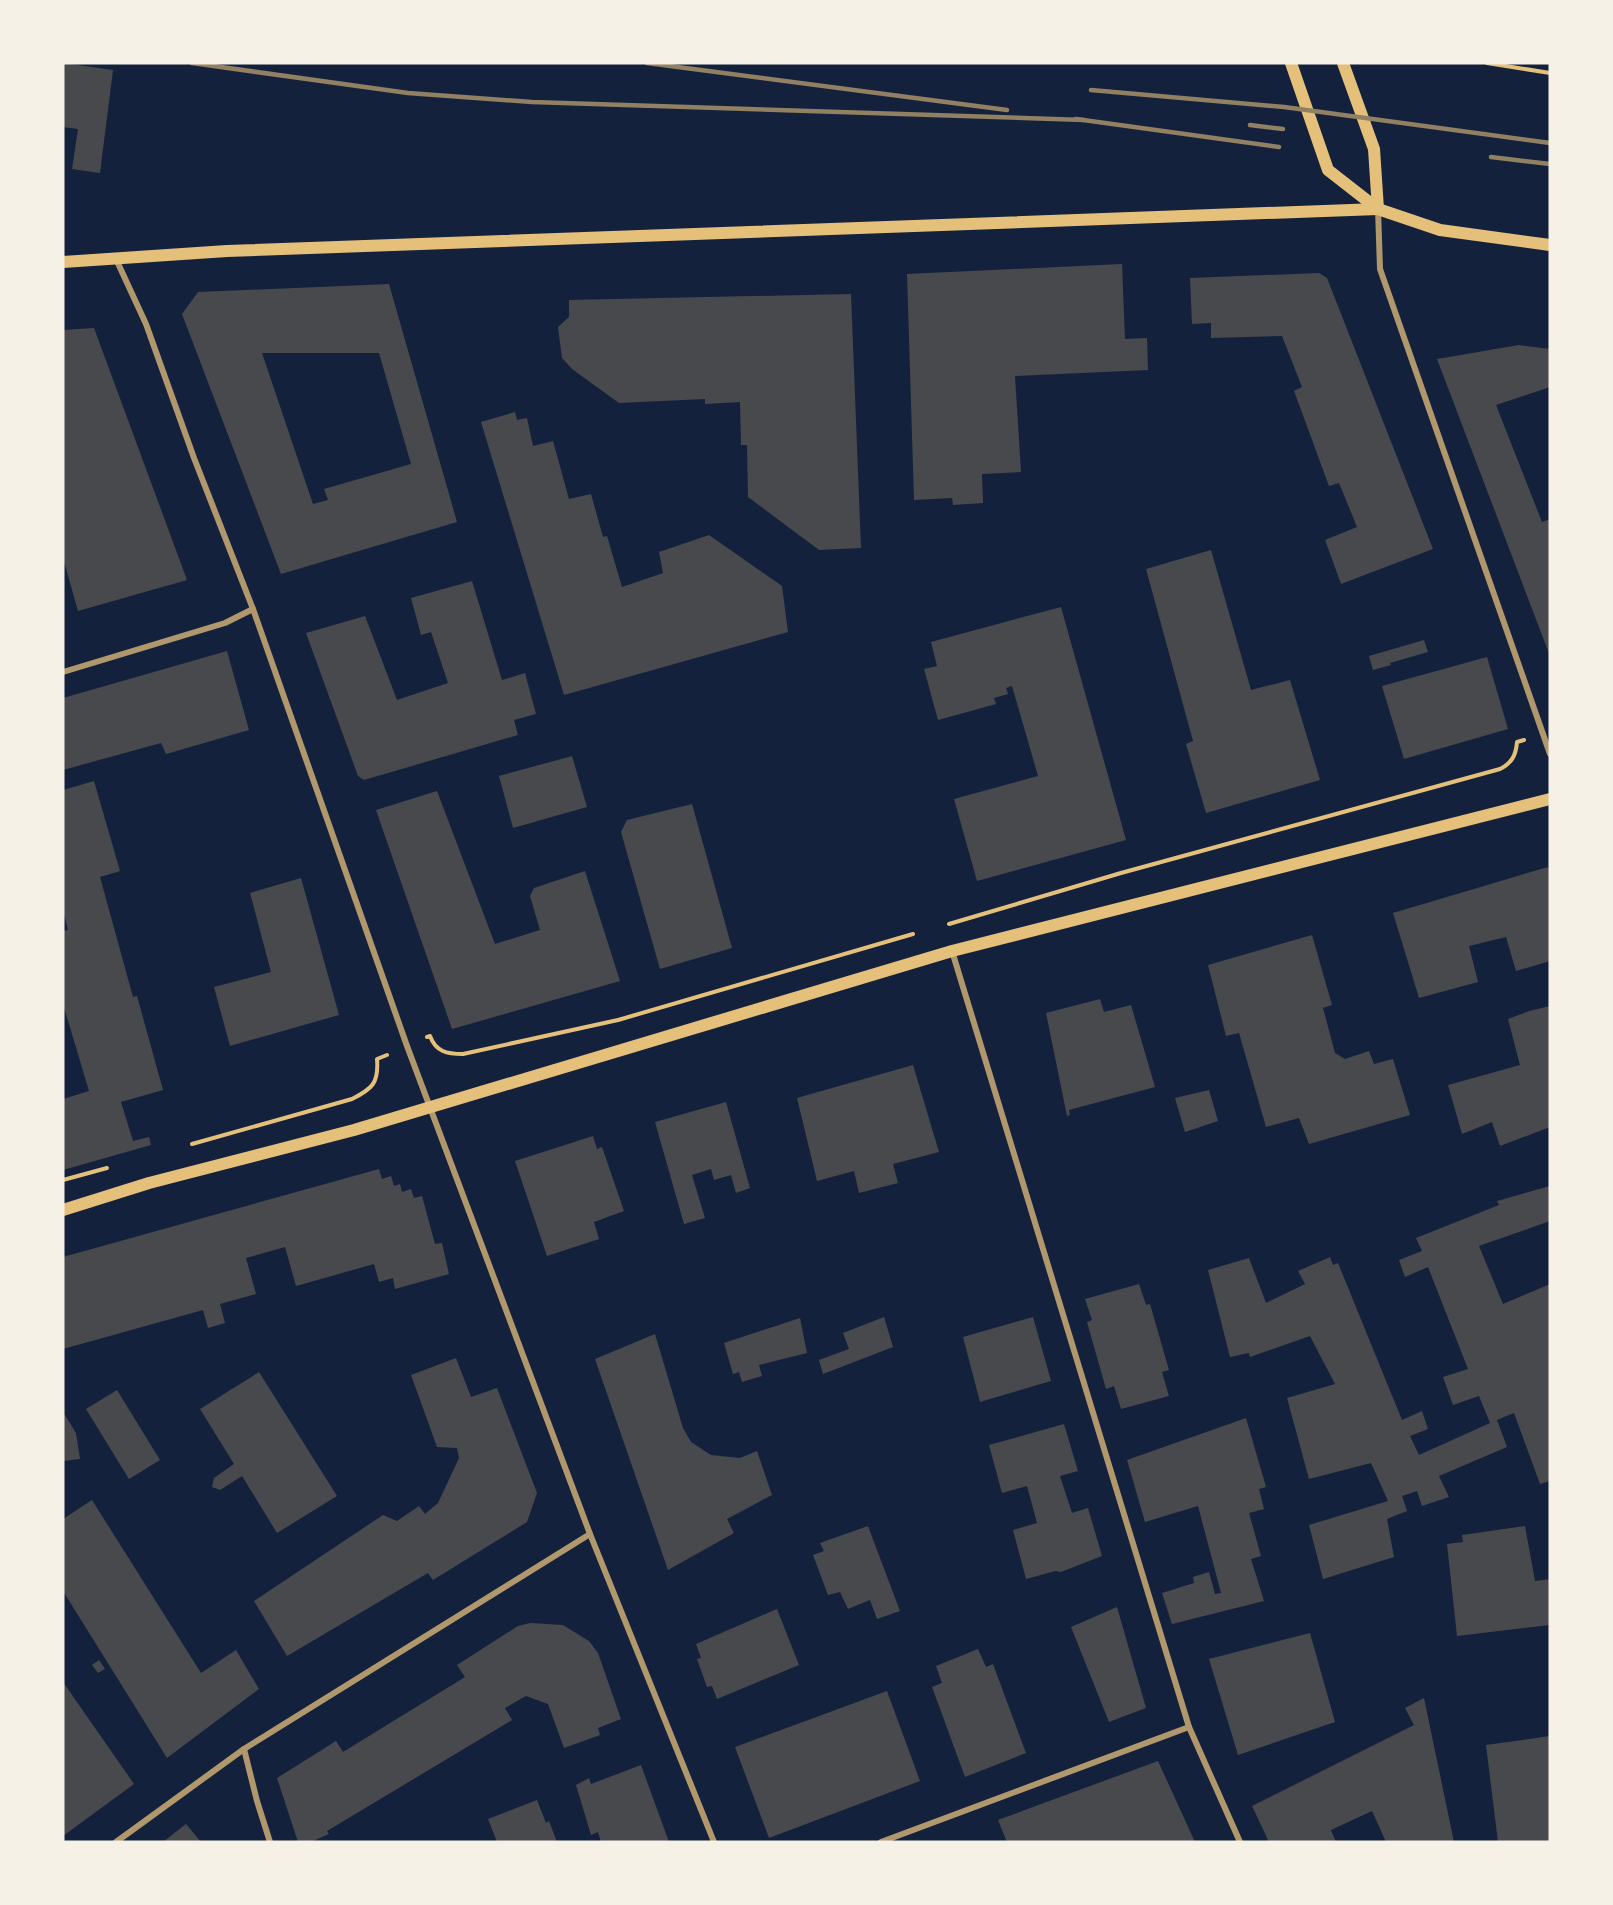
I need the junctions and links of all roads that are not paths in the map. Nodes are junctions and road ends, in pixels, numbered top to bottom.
1 (1291, 63) edge
2 (1343, 63) edge
3 (1378, 209) junction
4 (1550, 245) edge
5 (116, 259) junction
6 (63, 262) edge
7 (253, 609) junction
8 (63, 672) edge
9 (1550, 754) edge
10 (1550, 799) edge
11 (952, 951) junction
12 (430, 1107) junction
13 (63, 1210) edge
14 (590, 1534) junction
15 (1189, 1727) junction
16 (244, 1749) junction
17 (116, 1842) edge
18 (270, 1842) edge
19 (714, 1842) edge
20 (881, 1842) edge
21 (1240, 1842) edge

1 - 3 main road
2 - 3 main road
3 - 4 main road
3 - 5 main road
3 - 9 street
5 - 6 main road
5 - 7 street
7 - 8 street
7 - 12 street
10 - 11 main road
11 - 12 main road
11 - 15 street
12 - 13 main road
12 - 14 street
14 - 16 street
14 - 19 street
15 - 20 street
15 - 21 street
16 - 17 street
16 - 18 street

